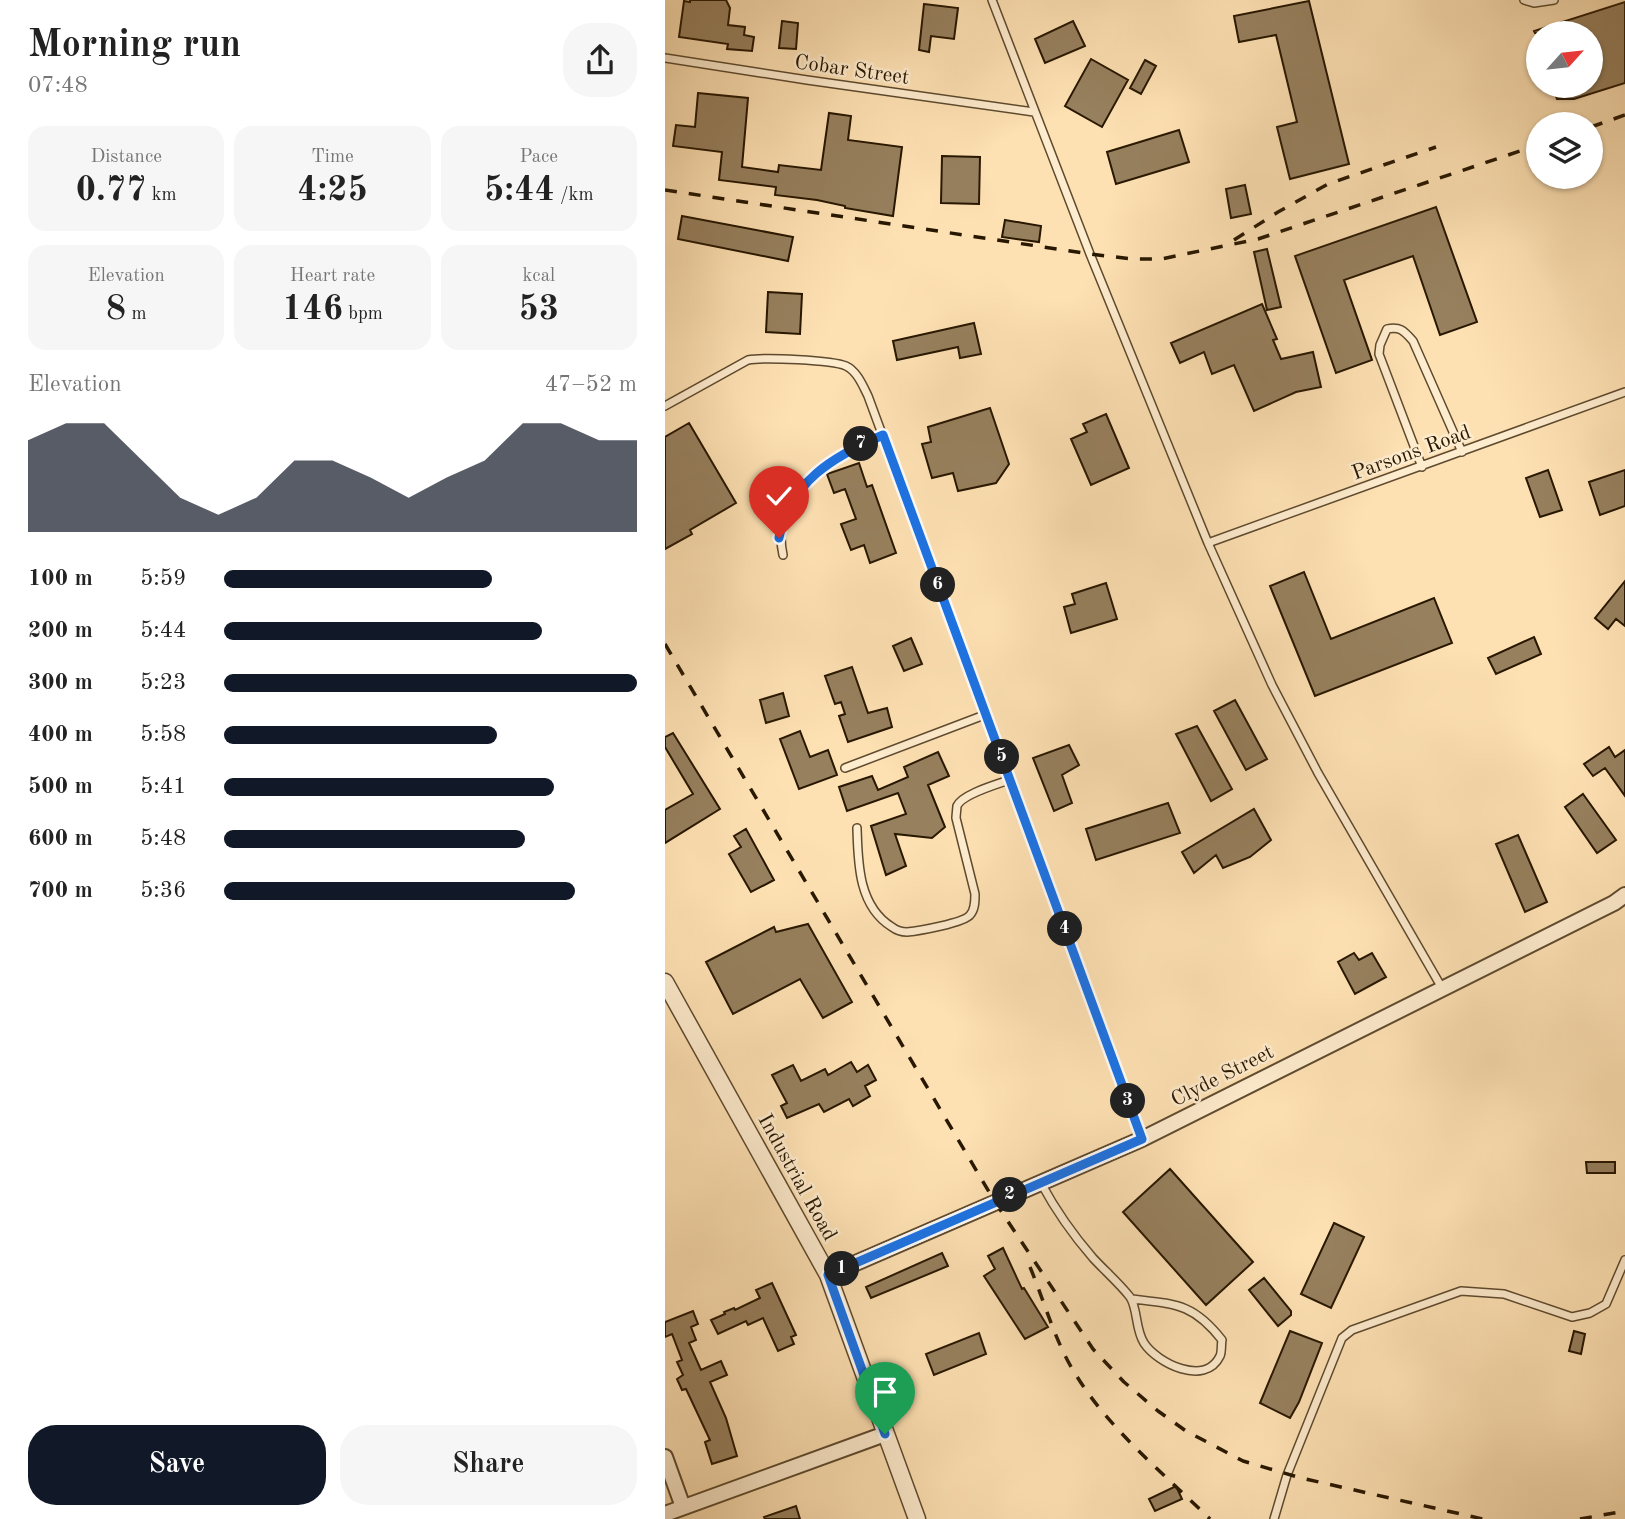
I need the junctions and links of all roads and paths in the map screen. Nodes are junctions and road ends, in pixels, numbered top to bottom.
1 (992, 0) edge
2 (1524, 0) edge
3 (1554, 0) edge
4 (665, 58) edge
5 (1034, 112) junction
6 (1625, 392) edge
7 (665, 406) edge
8 (883, 435) junction
9 (1462, 452) junction
10 (1422, 467) junction
11 (1207, 543) junction
12 (783, 555) dead end
13 (987, 714) junction
14 (845, 768) dead end
15 (1009, 780) junction
16 (857, 828) dead end
17 (1625, 895) edge
18 (665, 982) edge
19 (1442, 988) junction
20 (1142, 1139) junction
21 (1040, 1182) junction
22 (1625, 1260) edge
23 (828, 1275) junction
24 (1132, 1299) junction
25 (885, 1434) junction
26 (665, 1457) edge
27 (683, 1507) junction
28 (665, 1514) edge
29 (917, 1519) edge
30 (1274, 1519) edge

1 - 5 lane
2 - 3 lane
4 - 5 lane, Cobar Street
5 - 11 lane
6 - 9 lane, Parsons Road
7 - 8 lane
8 - 12 lane
8 - 13 lane
9 - 10 lane, Parsons Road
9 - 10 lane
10 - 11 lane, Parsons Road
11 - 19 lane
13 - 14 lane
13 - 15 lane
15 - 16 lane
15 - 20 lane
17 - 19 street, Clyde Street
18 - 23 street, Industrial Road
19 - 20 street, Clyde Street
20 - 21 street, Clyde Street
21 - 23 street, Clyde Street
21 - 24 lane
22 - 30 lane
23 - 25 street, Industrial Road
24 - 24 lane
25 - 27 street
25 - 29 street, Industrial Road
26 - 27 street
27 - 28 street

